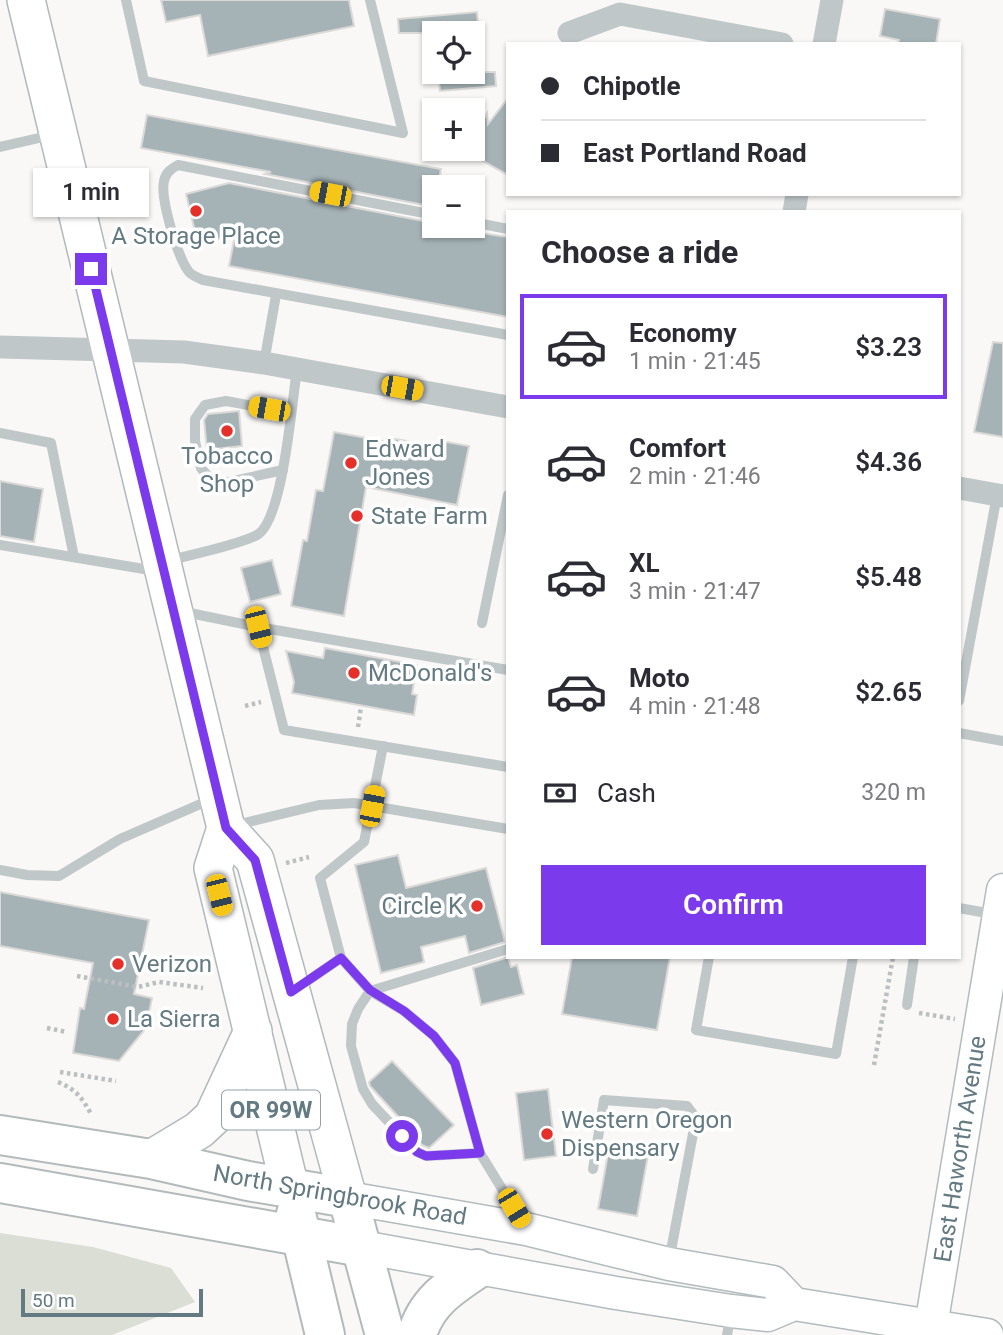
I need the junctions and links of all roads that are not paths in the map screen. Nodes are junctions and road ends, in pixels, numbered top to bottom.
1 (26, 0) edge
2 (126, 0) edge
3 (370, 0) edge
4 (832, 0) edge
5 (569, 33) dead end
6 (771, 42) edge
7 (824, 42) edge
8 (58, 133) junction
9 (0, 147) edge
10 (422, 213) edge
11 (485, 225) edge
12 (506, 229) edge
13 (276, 295) junction
14 (506, 335) edge
15 (0, 347) edge
16 (110, 351) junction
17 (264, 363) junction
18 (297, 369) junction
19 (506, 407) edge
20 (290, 413) junction
21 (0, 433) edge
22 (283, 470) junction
23 (961, 488) edge
24 (1000, 495) edge
25 (506, 514) edge
26 (0, 545) edge
27 (502, 551) edge
28 (74, 558) junction
29 (164, 568) junction
30 (174, 610) junction
31 (482, 623) dead end
32 (258, 627) junction
33 (503, 669) edge
34 (961, 691) edge
35 (961, 733) edge
36 (1003, 741) edge
37 (383, 746) junction
38 (506, 767) edge
39 (372, 806) junction
40 (222, 812) junction
41 (506, 829) edge
42 (0, 870) edge
43 (1001, 902) edge
44 (961, 908) edge
45 (506, 950) edge
46 (341, 958) junction
47 (709, 959) edge
48 (853, 959) edge
49 (914, 959) edge
50 (370, 990) junction
51 (291, 992) junction
52 (907, 1005) dead end
53 (253, 1031) junction
54 (0, 1135) edge
55 (480, 1153) junction
56 (151, 1159) junction
57 (593, 1169) dead end
58 (0, 1183) edge
59 (290, 1188) junction
60 (348, 1198) junction
61 (526, 1228) junction
62 (302, 1236) junction
63 (362, 1247) junction
64 (669, 1264) junction
65 (477, 1269) junction
66 (794, 1304) junction
67 (729, 1323) edge
68 (930, 1331) edge
69 (325, 1335) edge
70 (385, 1335) edge
71 (417, 1335) edge
72 (987, 1335) edge

1 - 8 main road, OR 99W
2 - 3 lane
4 - 7 street
5 - 6 street
8 - 9 lane
8 - 16 main road, OR 99W
10 - 13 lane
11 - 12 lane
13 - 14 lane
13 - 17 lane
15 - 16 street
16 - 17 street
16 - 29 main road, OR 99W
17 - 18 street
18 - 19 street
18 - 20 lane
20 - 22 lane
20 - 22 lane
21 - 28 lane
22 - 29 lane
23 - 24 street
24 - 34 lane
25 - 27 lane
26 - 28 lane
27 - 31 lane
28 - 29 lane
29 - 30 main road, OR 99W
30 - 32 lane
30 - 40 main road, OR 99W
32 - 33 lane
32 - 37 lane
35 - 36 lane
37 - 38 lane
37 - 39 lane
39 - 40 lane
39 - 41 lane
39 - 46 lane
40 - 42 lane
40 - 51 main road, OR 99W
40 - 53 main road, OR 99W
43 - 44 lane
43 - 68 main road, East Haworth Avenue
45 - 50 lane
46 - 50 lane
46 - 51 lane
47 - 48 lane
49 - 52 lane
50 - 55 lane
50 - 55 lane
51 - 60 main road, OR 99W
53 - 56 main road
53 - 59 main road, OR 99W
54 - 56 highway, North Springbrook Road
55 - 61 lane
56 - 59 highway, North Springbrook Road
57 - 64 lane
58 - 62 highway, North Springbrook Road
59 - 60 highway, North Springbrook Road
59 - 62 highway, OR 99W
60 - 61 main road, North Springbrook Road
60 - 63 highway, OR 99W
61 - 64 main road, North Springbrook Road
62 - 63 highway, North Springbrook Road
62 - 69 highway, OR 99W
63 - 65 main road, North Springbrook Road
63 - 70 highway, OR 99W
64 - 66 main road, North Springbrook Road
65 - 67 main road, North Springbrook Road
65 - 71 highway
66 - 67 main road, North Springbrook Road
66 - 68 main road, North Springbrook Road
68 - 72 main road, North Springbrook Road

